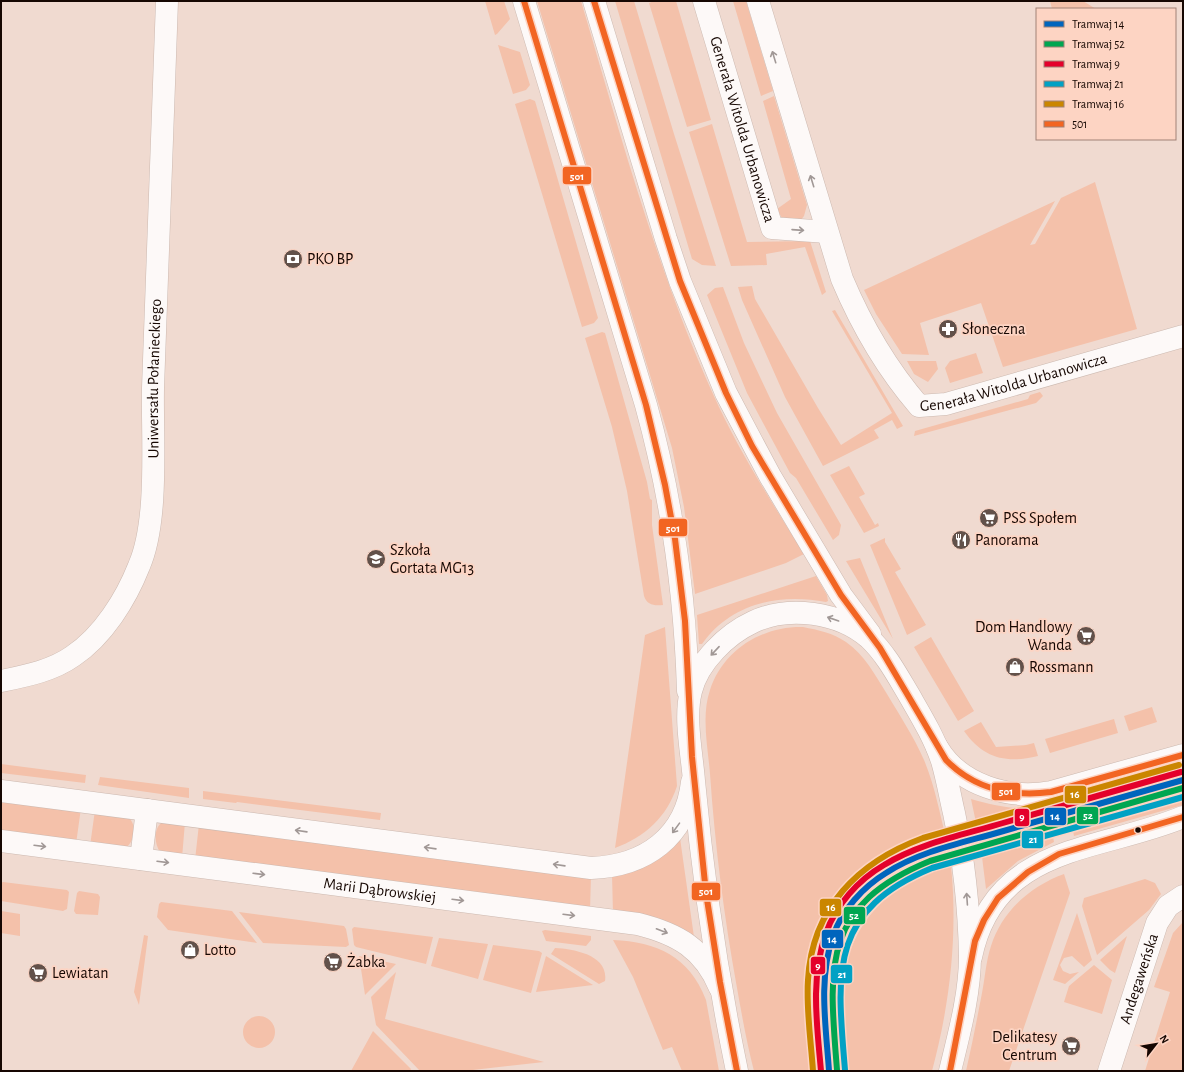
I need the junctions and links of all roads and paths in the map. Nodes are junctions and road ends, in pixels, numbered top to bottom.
1 (167, 1) edge
2 (524, 1) edge
3 (594, 1) edge
4 (704, 1) edge
5 (758, 1) edge
6 (827, 232) junction
7 (1183, 336) edge
8 (886, 658) junction
9 (1, 681) edge
10 (688, 710) junction
11 (934, 740) junction
12 (1183, 755) edge
13 (693, 764) junction
14 (1, 791) edge
15 (147, 810) junction
16 (1183, 817) edge
17 (1, 841) edge
18 (141, 859) junction
19 (1183, 896) edge
20 (970, 966) junction
21 (723, 1000) junction
22 (951, 1068) edge
23 (737, 1071) edge
24 (1109, 1071) edge

1 - 9 street, Uniwersału Połanieckiego
2 - 10 street
3 - 8 street
4 -> 6 street, Generała Witolda Urbanowicza
6 -> 5 street, Generała Witolda Urbanowicza
6 - 7 street, Generała Witolda Urbanowicza
8 -> 10 street
8 - 11 street
10 - 13 street
11 - 12 street
20 -> 11 street
13 -> 15 street
13 - 21 street
14 - 15 street
15 - 18 street
16 - 20 street
17 -> 18 street, Marii Dąbrowskiej
18 -> 21 street, Marii Dąbrowskiej
19 - 24 street, Andegaweńska
20 - 22 street
21 - 23 street

